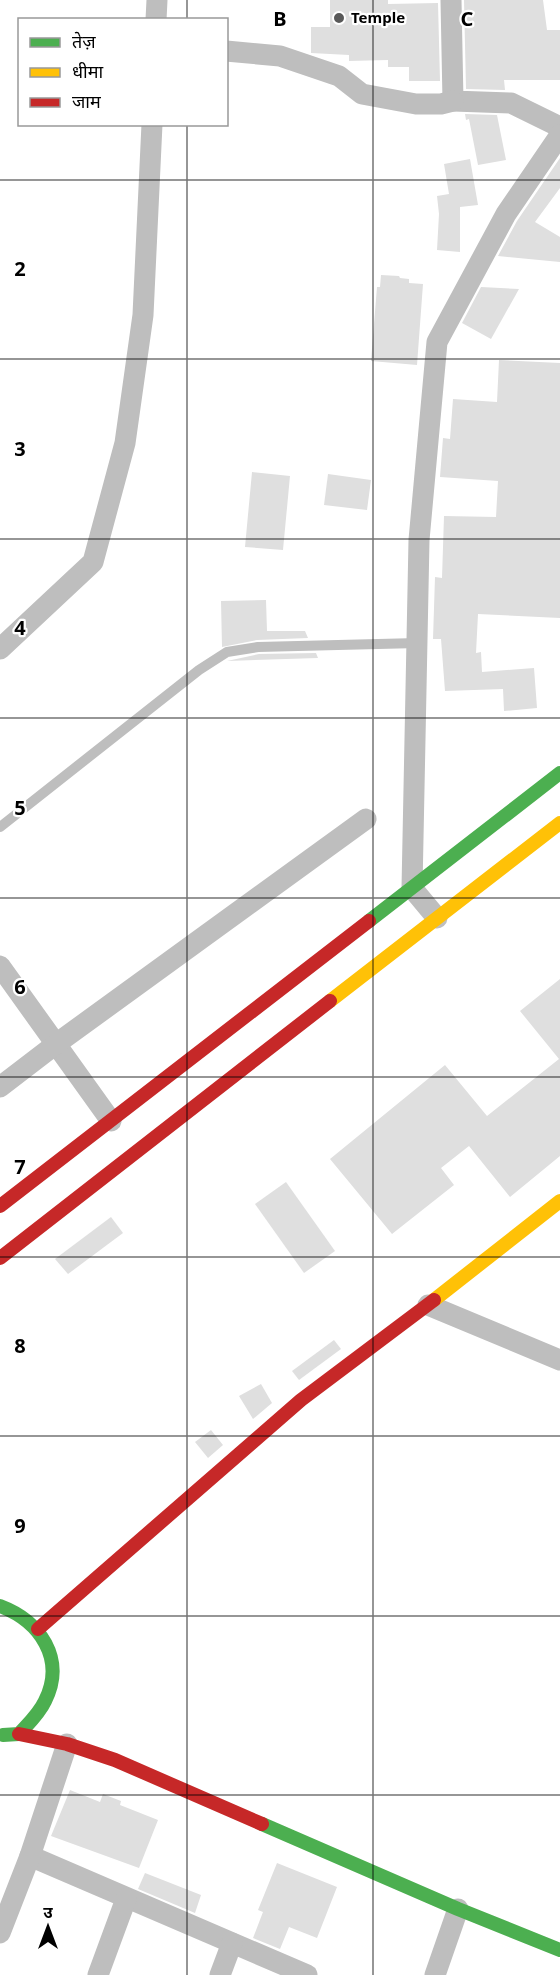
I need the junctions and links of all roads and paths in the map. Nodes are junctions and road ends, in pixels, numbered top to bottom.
1 (157, 0) edge
2 (451, 0) edge
3 (156, 18) edge
4 (228, 51) edge
5 (453, 101) junction
6 (152, 126) edge
7 (560, 127) edge
8 (560, 135) edge
9 (418, 643) junction
10 (0, 649) edge
11 (560, 773) edge
12 (366, 819) dead end
13 (560, 823) edge
14 (0, 826) edge
15 (412, 888) junction
16 (437, 918) junction
17 (0, 966) edge
18 (56, 1044) junction
19 (0, 1087) edge
20 (111, 1121) junction
21 (0, 1206) edge
22 (556, 1208) edge
23 (0, 1258) edge
24 (428, 1305) junction
25 (560, 1360) edge
26 (0, 1606) edge
27 (38, 1629) junction
28 (46, 1700) junction
29 (60, 1730) junction
30 (19, 1734) junction
31 (0, 1735) edge
32 (30, 1856) junction
33 (126, 1899) junction
34 (458, 1909) junction
35 (0, 1933) edge
36 (232, 1943) junction
37 (560, 1950) edge
38 (98, 1975) edge
39 (220, 1975) edge
40 (307, 1975) edge
41 (435, 1975) edge

1 - 3 street
2 - 5 street
4 - 5 street
5 - 7 street
6 - 10 street
8 - 9 street
9 - 14 lane
9 - 15 street
11 - 15 street
12 - 18 street
13 - 16 street
15 - 16 street
15 - 20 street
16 - 23 street
17 - 18 street
18 - 19 street
18 - 20 street
20 - 21 street
22 - 24 street
24 - 25 street
24 - 27 street
26 - 27 street
27 - 28 street
28 - 29 street
28 - 30 street
29 - 30 street
29 - 32 street
29 - 34 street
30 - 31 street
32 - 33 street
32 - 35 street
33 - 36 street
33 - 38 street
34 - 37 street
34 - 41 street
36 - 39 street
36 - 40 street

